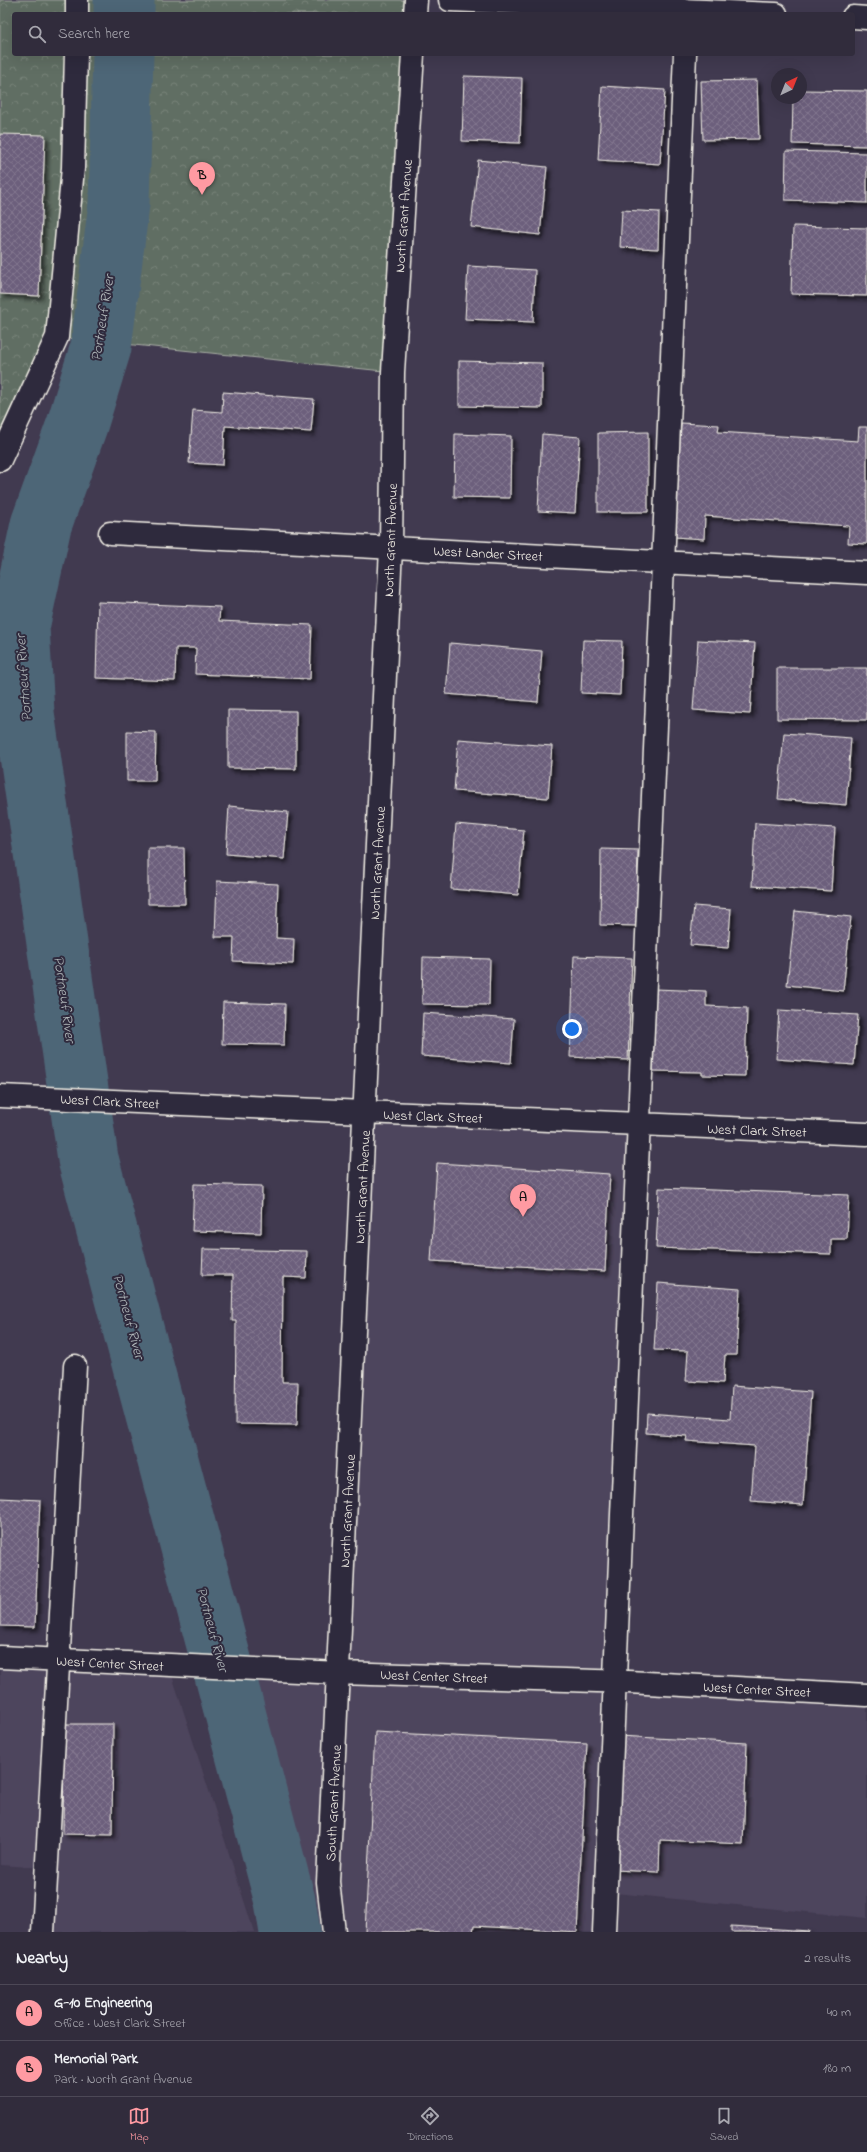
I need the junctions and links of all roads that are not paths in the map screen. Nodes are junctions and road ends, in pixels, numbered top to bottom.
1 (77, 0) edge
2 (416, 0) edge
3 (450, 0) edge
4 (77, 12) edge
5 (415, 12) edge
6 (687, 12) edge
7 (855, 17) edge
8 (867, 18) edge
9 (76, 56) edge
10 (413, 56) edge
11 (685, 56) edge
12 (0, 460) edge
13 (110, 533) dead end
14 (391, 548) junction
15 (664, 562) junction
16 (867, 573) edge
17 (0, 1096) edge
18 (365, 1113) junction
19 (640, 1125) junction
20 (867, 1134) edge
21 (75, 1366) dead end
22 (0, 1657) edge
23 (57, 1660) junction
24 (340, 1673) junction
25 (614, 1681) junction
26 (867, 1695) edge
27 (43, 1932) edge
28 (334, 1932) edge
29 (604, 1932) edge

1 - 4 street
2 - 5 street
3 - 6 street
7 - 8 street
9 - 12 street
10 - 14 street, North Grant Avenue
11 - 15 street
13 - 14 street, West Lander Street
14 - 15 street, West Lander Street
14 - 18 street, North Grant Avenue
15 - 16 street, West Lander Street
15 - 19 street
17 - 18 street, West Clark Street
18 - 19 street, West Clark Street
18 - 24 street, North Grant Avenue
19 - 20 street, West Clark Street
19 - 25 street
21 - 23 street
22 - 23 street, West Center Street
23 - 24 street, West Center Street
23 - 27 street
24 - 25 street, West Center Street
24 - 28 street, South Grant Avenue
25 - 26 street, West Center Street
25 - 29 street

